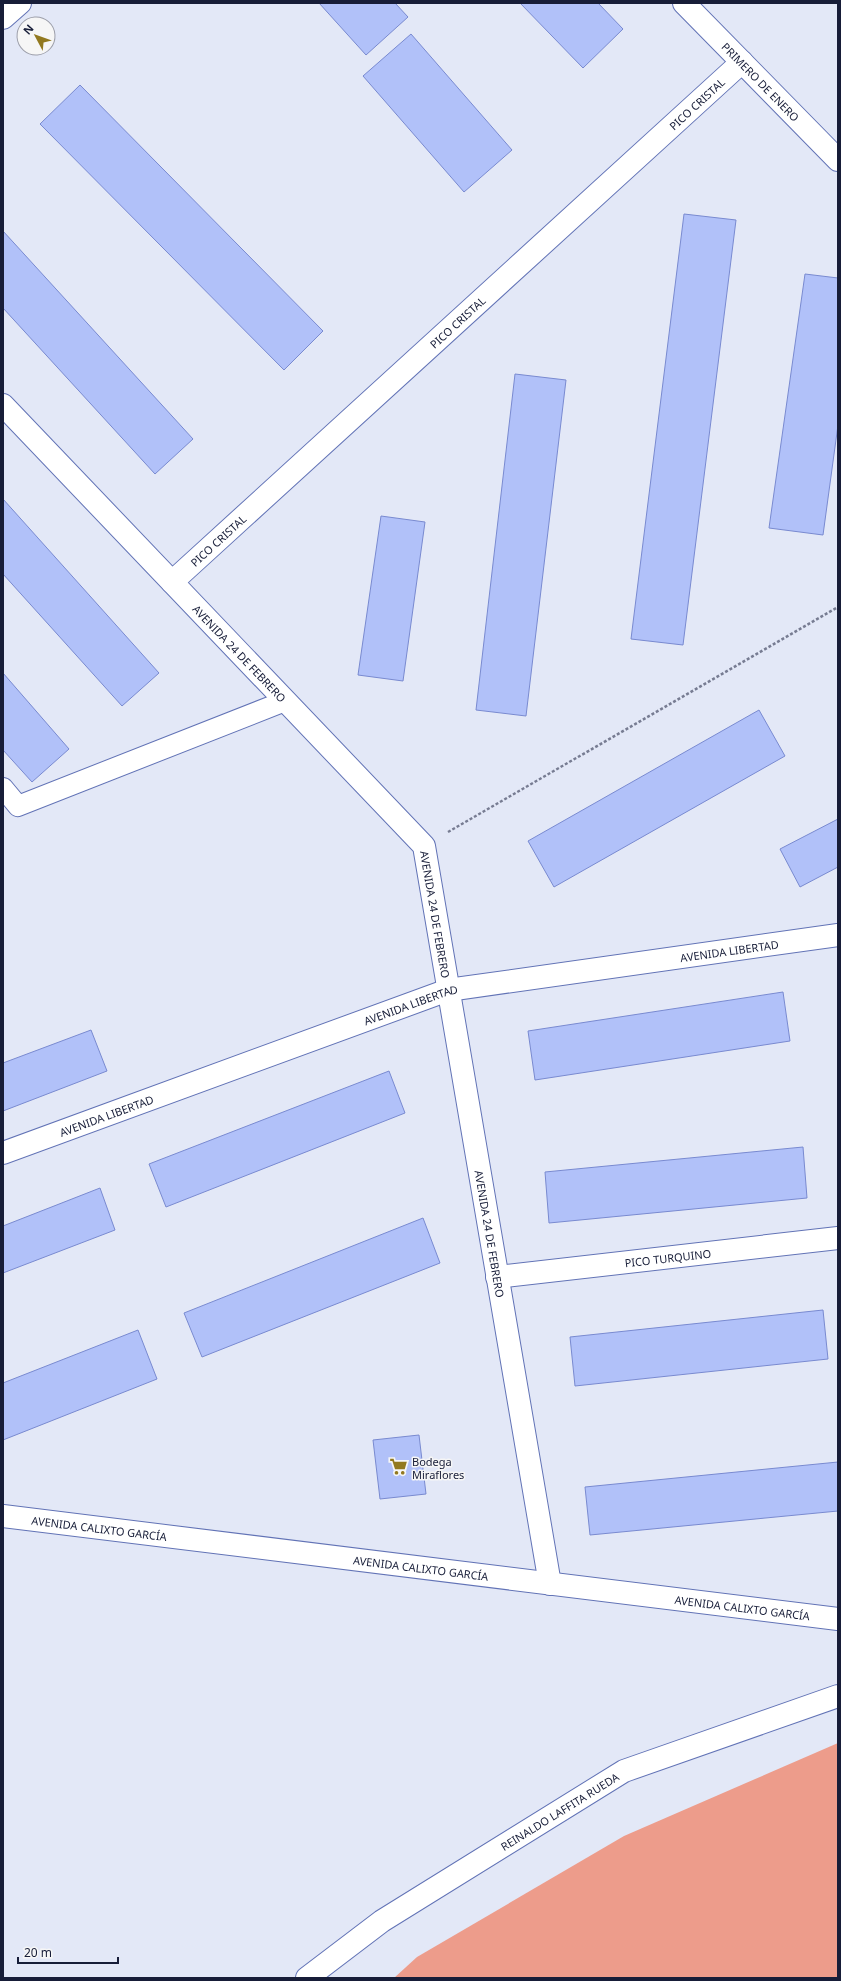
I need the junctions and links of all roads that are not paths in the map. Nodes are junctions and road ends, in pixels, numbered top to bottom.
1 (20, 3) edge
2 (684, 3) edge
3 (3, 18) edge
4 (742, 62) junction
5 (838, 160) edge
6 (3, 405) edge
7 (172, 582) junction
8 (285, 700) junction
9 (3, 788) edge
10 (838, 935) edge
11 (448, 990) junction
12 (3, 1153) edge
13 (838, 1238) edge
14 (497, 1277) junction
15 (3, 1516) edge
16 (550, 1584) junction
17 (838, 1619) edge
18 (838, 1696) edge
19 (308, 1978) edge

1 - 3 street
2 - 4 street, PRIMERO DE ENERO
4 - 5 street, PRIMERO DE ENERO
4 - 7 street, PICO CRISTAL
6 - 7 street, AVENIDA 24 DE FEBRERO
7 - 8 street, AVENIDA 24 DE FEBRERO
8 - 9 lane
8 - 11 street, AVENIDA 24 DE FEBRERO
10 - 11 street, AVENIDA LIBERTAD
11 - 12 street, AVENIDA LIBERTAD
11 - 14 street, AVENIDA 24 DE FEBRERO
13 - 14 street, PICO TURQUINO
14 - 16 street, AVENIDA 24 DE FEBRERO
15 - 16 street, AVENIDA CALIXTO GARCÍA
16 - 17 street, AVENIDA CALIXTO GARCÍA
18 - 19 street, REINALDO LAFFITA RUEDA

